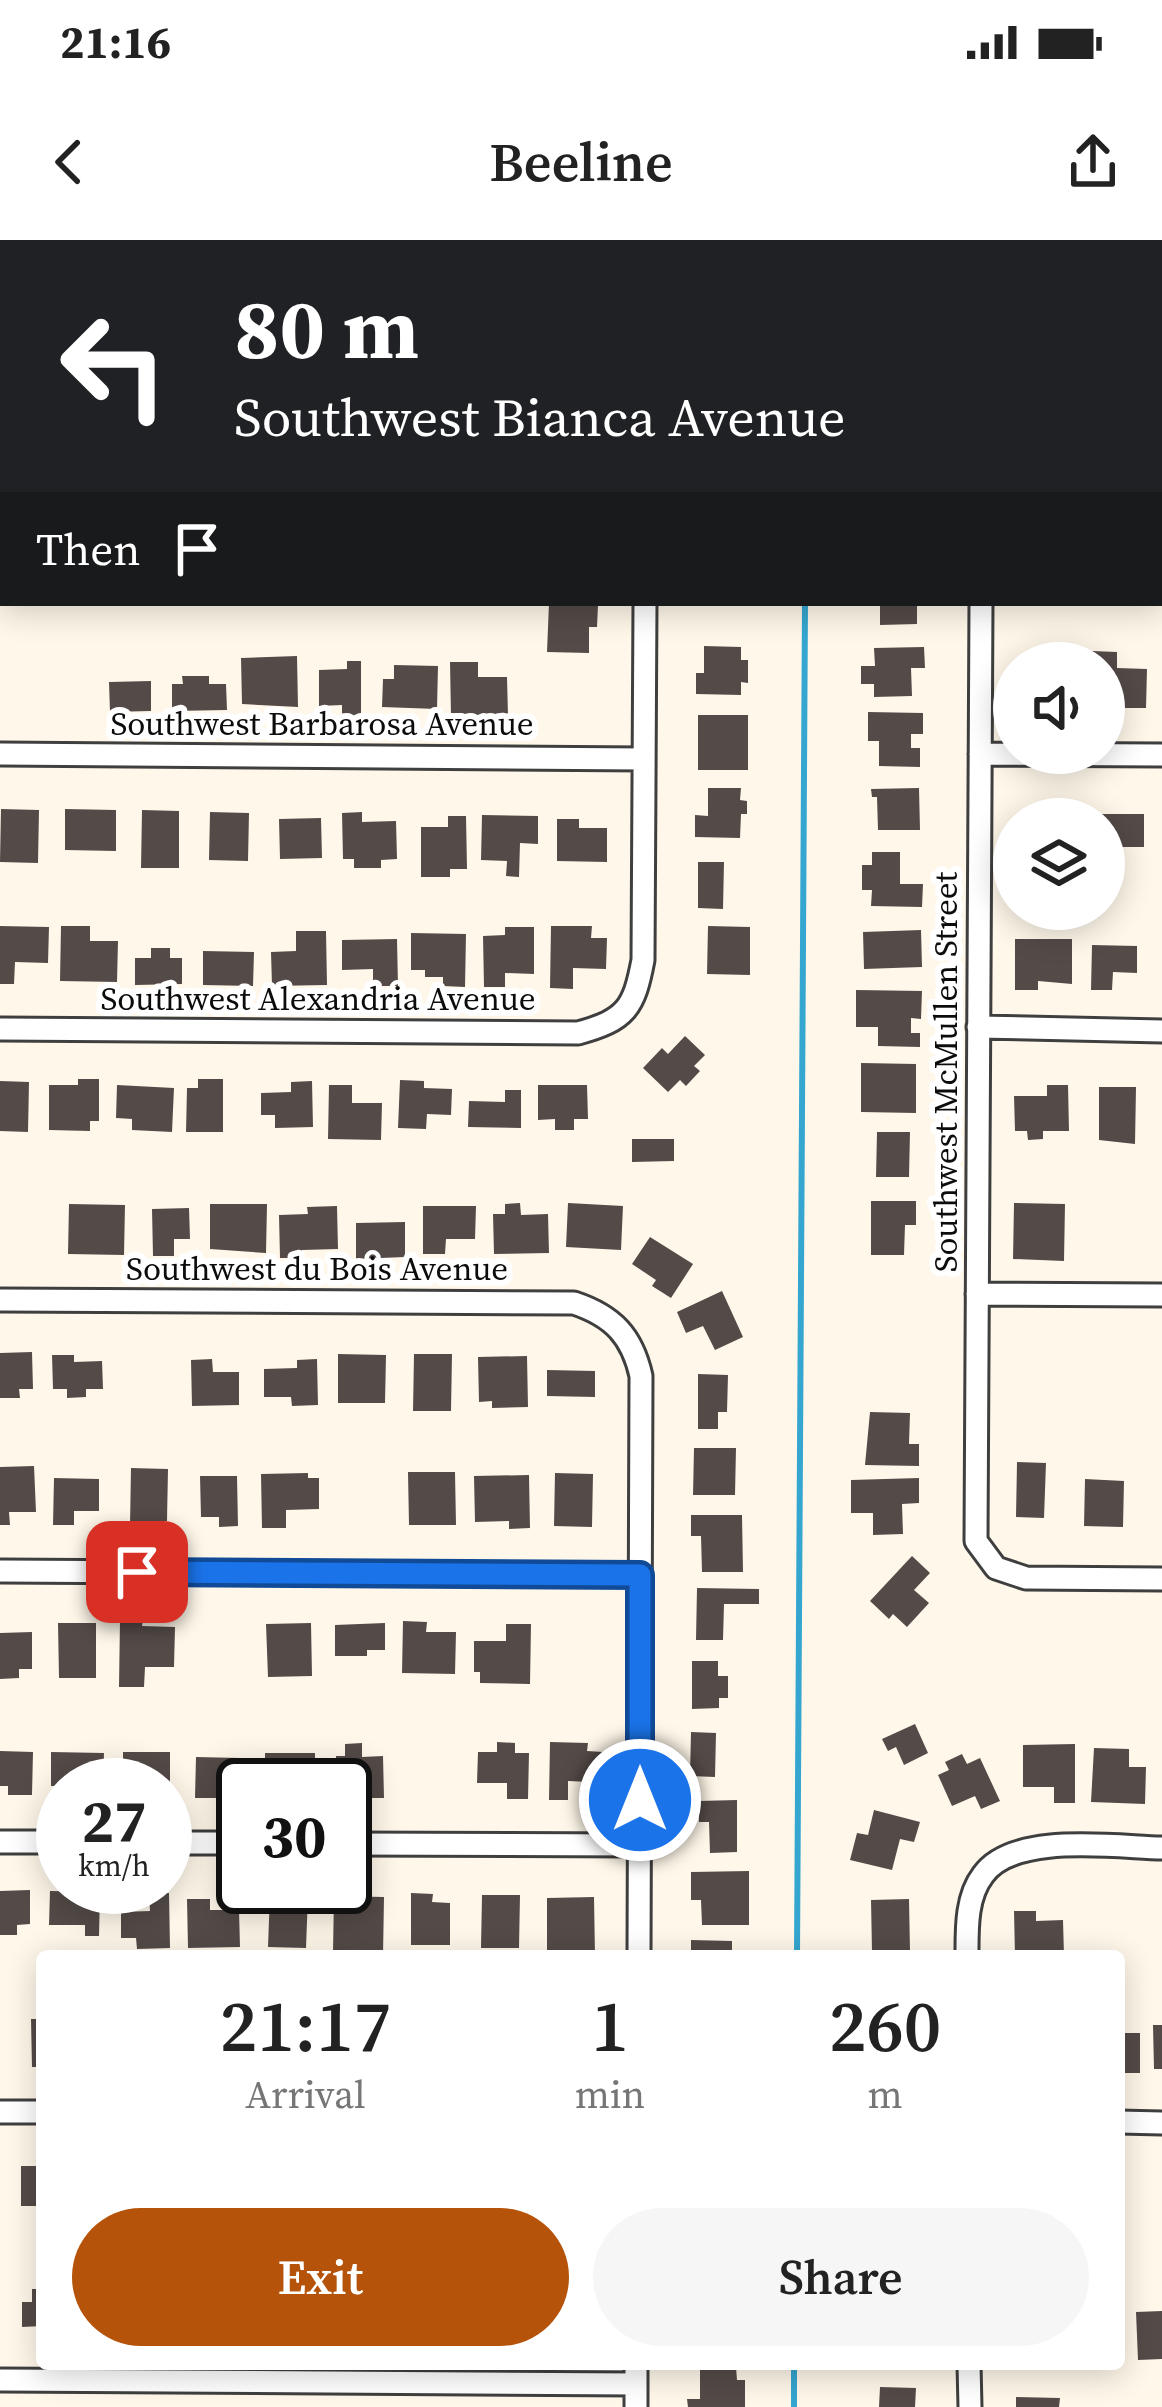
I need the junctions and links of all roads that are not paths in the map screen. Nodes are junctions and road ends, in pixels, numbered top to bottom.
1 (645, 606) edge
2 (981, 606) edge
3 (0, 754) edge
4 (980, 754) junction
5 (1162, 755) edge
6 (644, 759) junction
7 (978, 1027) junction
8 (0, 1029) edge
9 (1162, 1030) edge
10 (977, 1294) junction
11 (1162, 1295) edge
12 (0, 1300) edge
13 (0, 1571) edge
14 (640, 1575) junction
15 (1162, 1580) edge
16 (0, 1842) edge
17 (36, 1842) edge
18 (372, 1844) edge
19 (640, 1845) junction
20 (1162, 1848) edge
21 (639, 1950) edge
22 (968, 1950) edge
23 (0, 2112) edge
24 (36, 2113) edge
25 (1125, 2122) edge
26 (1162, 2122) edge
27 (969, 2370) edge
28 (0, 2380) edge
29 (636, 2385) edge
30 (970, 2407) edge

1 - 6 street
2 - 4 street, Southwest McMullen Street
3 - 6 street, Southwest Barbarosa Avenue
4 - 5 street
4 - 7 street, Southwest McMullen Street
6 - 8 street, Southwest Alexandria Avenue
7 - 9 street
7 - 10 street, Southwest McMullen Street
10 - 11 street
10 - 15 street, Southwest McMullen Street
12 - 14 street, Southwest du Bois Avenue
13 - 14 street
14 - 19 street
16 - 17 street
18 - 19 street
19 - 21 street
20 - 22 street
23 - 24 street
25 - 26 street
27 - 30 street
28 - 29 street

